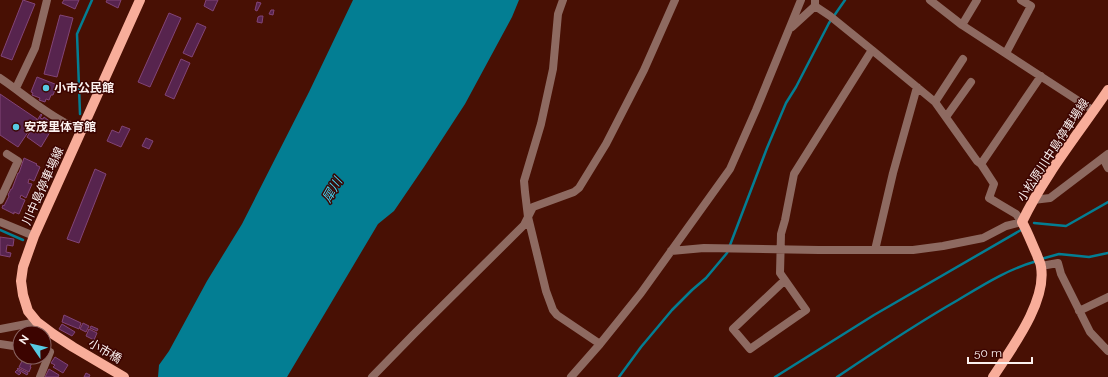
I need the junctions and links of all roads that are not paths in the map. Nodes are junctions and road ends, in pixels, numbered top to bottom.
1 (47, 0) edge
2 (140, 0) edge
3 (563, 0) edge
4 (675, 0) edge
5 (801, 0) edge
6 (930, 0) edge
7 (977, 0) edge
8 (1021, 0) edge
9 (815, 3) edge
10 (962, 25) junction
11 (789, 30) junction
12 (872, 50) junction
13 (1006, 53) junction
14 (963, 59) dead end
15 (1041, 76) junction
16 (0, 78) edge
17 (971, 82) dead end
18 (917, 87) junction
19 (16, 88) junction
20 (1108, 90) edge
21 (935, 102) junction
22 (1094, 111) junction
23 (946, 117) junction
24 (82, 130) junction
25 (7, 154) dead end
26 (1106, 156) edge
27 (981, 164) junction
28 (1108, 168) edge
29 (0, 200) edge
30 (1033, 200) junction
31 (528, 217) junction
32 (0, 222) edge
33 (1022, 222) junction
34 (34, 236) junction
35 (780, 250) junction
36 (874, 250) junction
37 (671, 251) junction
38 (1041, 266) junction
39 (785, 280) junction
40 (1108, 297) edge
41 (1079, 311) junction
42 (37, 322) junction
43 (0, 329) edge
44 (0, 344) edge
45 (600, 344) junction
46 (12, 346) edge
47 (72, 347) joint
48 (1108, 351) edge
49 (45, 365) edge
50 (40, 377) edge
51 (124, 377) edge
52 (372, 377) edge
53 (571, 377) edge
54 (993, 377) edge

1 - 19 street
2 - 24 main road, 川中島停車場線
3 - 31 street
4 - 31 street
5 - 11 street
6 - 10 street
7 - 10 street
8 - 13 street
9 - 11 street
9 - 12 street
10 - 13 street
11 - 37 street
12 - 18 street
12 - 35 street
13 - 15 street
14 - 21 street
15 - 22 street
15 - 27 street
16 - 19 street
17 - 23 street
18 - 21 street
18 - 36 street
19 - 24 street
20 - 22 main road, 小松原川中島停車場線
21 - 23 street
22 - 30 main road, 小松原川中島停車場線
23 - 27 street
24 - 34 main road, 川中島停車場線
25 - 29 street
26 - 28 street
26 - 30 street
27 - 33 street
30 - 33 main road, 小松原川中島停車場線
31 - 45 street
31 - 52 street
32 - 34 street
33 - 36 street
33 - 38 main road, 小松原川中島停車場線
34 - 42 main road, 川中島停車場線
35 - 36 street
35 - 37 street
35 - 39 street
37 - 45 street
38 - 41 street
38 - 54 main road, 小松原川中島停車場線
39 - 39 street
40 - 41 street
41 - 48 street
42 - 43 street
42 - 47 main road, 川中島停車場線
44 - 46 street
45 - 53 street
47 - 51 main road, 小市橋
49 - 50 street

